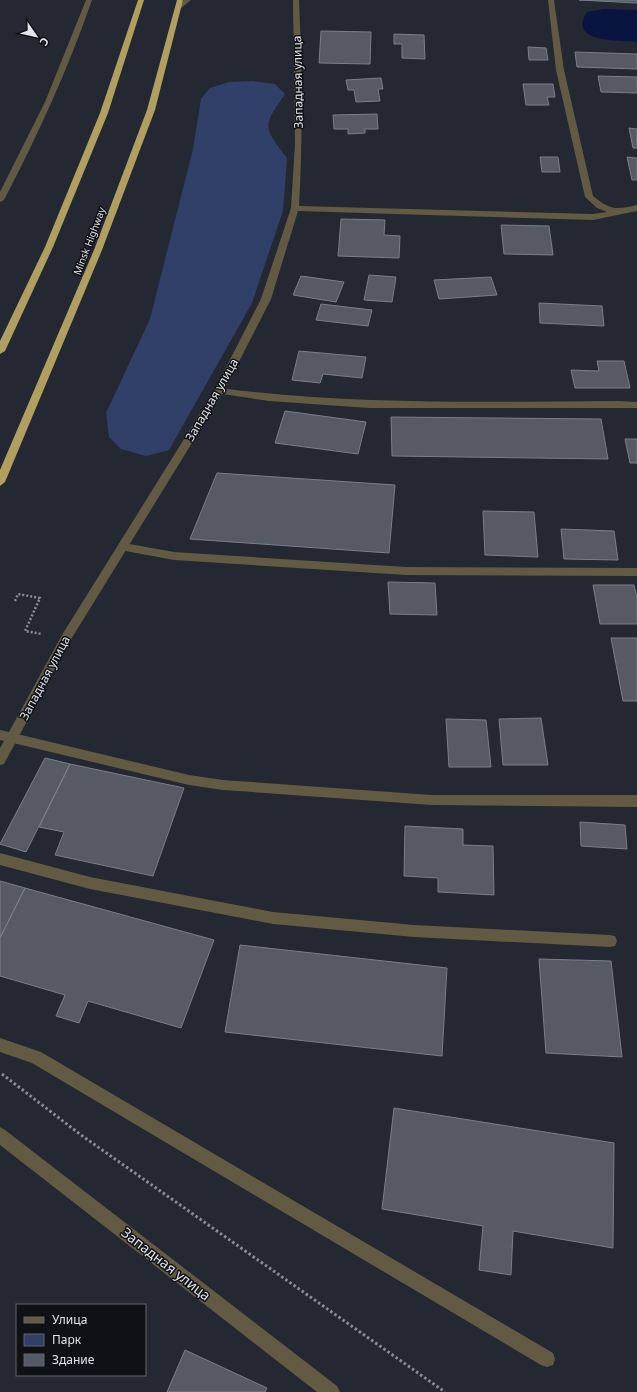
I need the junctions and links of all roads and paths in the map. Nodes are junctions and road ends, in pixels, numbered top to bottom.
1 (89, 0) edge
2 (141, 0) edge
3 (188, 0) edge
4 (296, 0) edge
5 (551, 0) edge
6 (179, 4) edge
7 (0, 200) edge
8 (295, 208) junction
9 (637, 208) edge
10 (616, 212) junction
11 (0, 351) edge
12 (219, 391) junction
13 (637, 405) edge
14 (0, 482) edge
15 (124, 547) junction
16 (637, 572) edge
17 (15, 601) dead end
18 (66, 638) junction
19 (6, 737) edge
20 (0, 760) edge
21 (637, 801) edge
22 (0, 859) edge
23 (610, 941) dead end
24 (0, 1045) edge
25 (0, 1072) edge
26 (0, 1135) edge
27 (547, 1359) dead end
28 (331, 1392) edge
29 (445, 1392) edge

1 - 7 street
2 - 11 highway
3 - 6 street
4 - 8 street, Западная улица
5 - 10 street
6 - 14 highway, Minsk Highway
8 - 10 street
8 - 12 street, Западная улица
9 - 10 street
12 - 13 street
12 - 15 street, Западная улица
15 - 16 street
15 - 18 street, Западная улица
17 - 18 path
18 - 19 street, Западная улица
19 - 20 street, Западная улица
19 - 21 street
22 - 23 street
24 - 27 street
25 - 29 path
26 - 28 street, Западная улица

